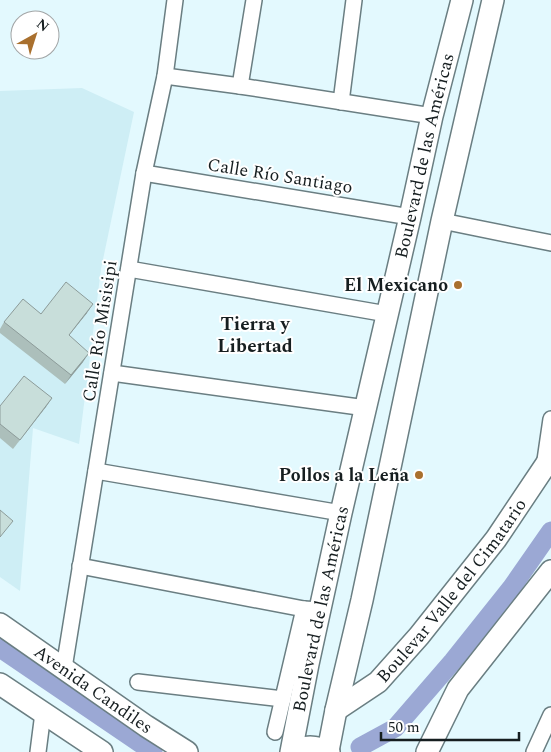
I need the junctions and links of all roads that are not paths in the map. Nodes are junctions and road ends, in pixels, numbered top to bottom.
1 (175, 0) edge
2 (254, 0) edge
3 (354, 0) edge
4 (462, 0) edge
5 (493, 0) edge
6 (166, 76) junction
7 (240, 86) junction
8 (341, 102) junction
9 (432, 116) junction
10 (144, 173) junction
11 (410, 216) junction
12 (442, 221) junction
13 (551, 243) edge
14 (129, 269) junction
15 (387, 314) junction
16 (112, 372) junction
17 (366, 408) junction
18 (551, 419) edge
19 (547, 463) edge
20 (96, 470) junction
21 (341, 513) junction
22 (80, 566) junction
23 (551, 571) edge
24 (312, 609) junction
25 (0, 624) edge
26 (64, 668) junction
27 (138, 682) dead end
28 (0, 684) edge
29 (283, 699) junction
30 (336, 710) junction
31 (43, 712) junction
32 (551, 715) edge
33 (275, 732) dead end
34 (329, 751) edge
35 (38, 752) edge
36 (102, 752) edge
37 (187, 752) edge
38 (292, 752) edge
39 (427, 752) edge
40 (534, 752) edge

1 - 6 street, Calle Río Misisipi
2 - 7 street
3 - 8 street
4 - 9 main road, Boulevard de las Américas
5 - 12 main road, Boulevard de las Américas
6 - 7 street
6 - 10 street, Calle Río Misisipi
7 - 8 street
8 - 9 street
9 - 11 main road, Boulevard de las Américas
10 - 11 street, Calle Río Santiago
10 - 14 street, Calle Río Misisipi
11 - 15 main road, Boulevard de las Américas
12 - 13 street
12 - 30 main road, Boulevard de las Américas
14 - 15 street
14 - 16 street, Calle Río Misisipi
15 - 17 main road, Boulevard de las Américas
16 - 17 street
16 - 20 street, Calle Río Misisipi
17 - 21 main road, Boulevard de las Américas
18 - 19 street
19 - 30 main road, Boulevar Valle del Cimatario
20 - 21 street
20 - 22 street, Calle Río Misisipi
21 - 24 main road, Boulevard de las Américas
22 - 24 street
22 - 26 street, Calle Río Misisipi
23 - 39 main road
24 - 29 street, Boulevard de las Américas
24 - 38 main road, Boulevard de las Américas
25 - 26 main road, Avenida Candiles
26 - 37 main road, Avenida Candiles
27 - 29 street
28 - 31 main road
29 - 33 street, Boulevard de las Américas
30 - 34 main road, Boulevard de las Américas
31 - 35 street
31 - 36 main road
32 - 40 street
34 - 38 main road

